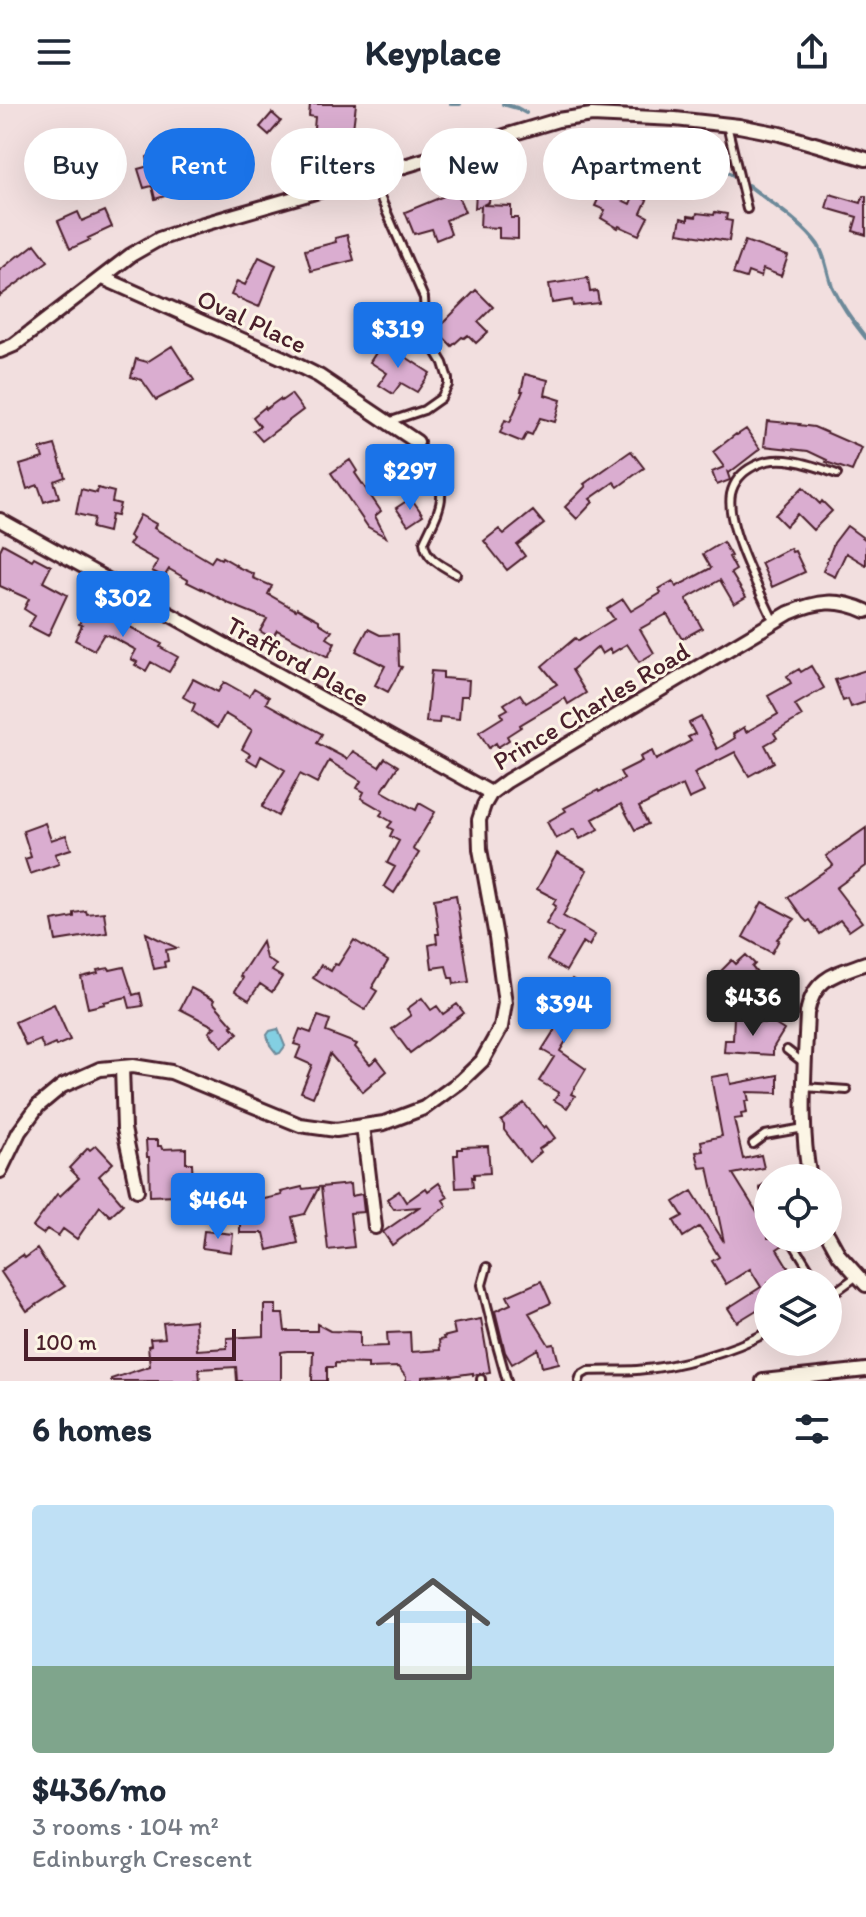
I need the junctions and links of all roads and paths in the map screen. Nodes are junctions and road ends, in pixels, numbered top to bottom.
1 (727, 125) junction
2 (866, 159) edge
3 (404, 166) edge
4 (287, 200) edge
5 (381, 200) edge
6 (747, 209) dead end
7 (103, 278) junction
8 (0, 351) edge
9 (387, 423) junction
10 (417, 442) joint
11 (837, 474) dead end
12 (0, 520) edge
13 (456, 574) dead end
14 (866, 611) edge
15 (774, 622) junction
16 (491, 793) junction
17 (866, 963) edge
18 (787, 1050) dead end
19 (805, 1064) junction
20 (122, 1067) junction
21 (804, 1087) junction
22 (847, 1090) dead end
23 (363, 1126) junction
24 (804, 1128) junction
25 (753, 1144) dead end
26 (808, 1164) edge
27 (0, 1171) edge
28 (137, 1190) dead end
29 (375, 1227) dead end
30 (837, 1252) edge
31 (487, 1267) dead end
32 (862, 1280) edge
33 (842, 1290) edge
34 (754, 1339) edge
35 (866, 1370) edge
36 (507, 1381) edge
37 (579, 1381) edge
38 (763, 1381) edge

1 - 2 street
1 - 3 street
1 - 6 lane
4 - 7 street
5 - 9 lane
7 - 8 street
7 - 9 street, Oval Place
9 - 10 street, Oval Place
10 - 13 lane
11 - 15 lane
12 - 16 street, Trafford Place
14 - 15 street, Prince Charles Road
15 - 16 street, Prince Charles Road
16 - 23 street, Prince Charles Road
17 - 19 street
18 - 19 lane
19 - 21 street
20 - 23 street, Prince Charles Road
20 - 27 street, Prince Charles Road
20 - 28 street
21 - 22 lane
21 - 24 street
23 - 29 street
24 - 25 lane
24 - 26 street
30 - 32 street
31 - 36 lane
32 - 33 lane
34 - 37 lane
35 - 38 street

